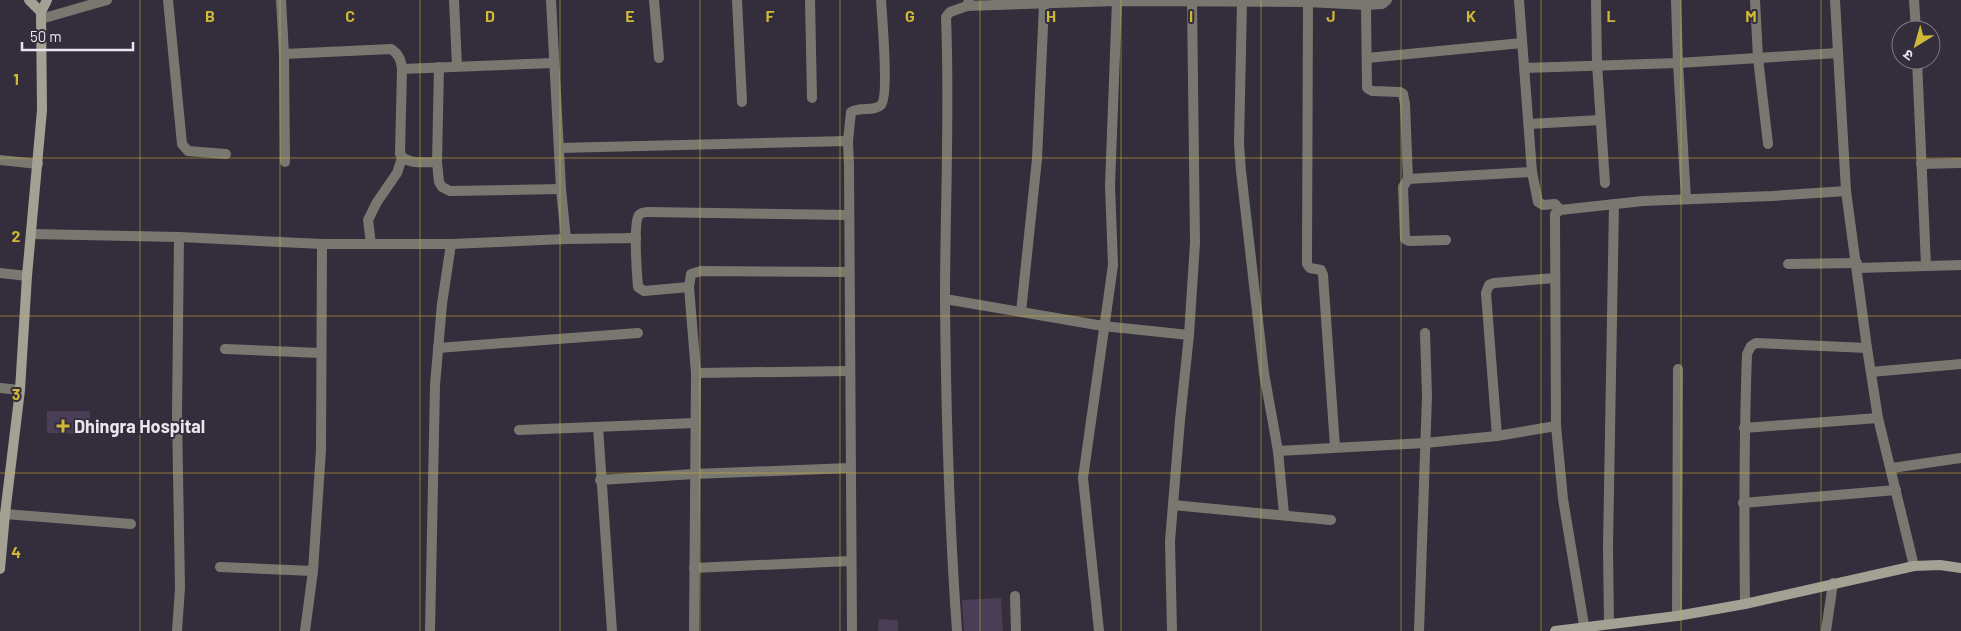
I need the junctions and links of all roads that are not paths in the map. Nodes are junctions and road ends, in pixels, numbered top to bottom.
1 (29, 0) edge
2 (48, 0) edge
3 (107, 0) edge
4 (168, 0) edge
5 (281, 0) edge
6 (454, 0) edge
7 (551, 0) edge
8 (654, 0) edge
9 (737, 0) edge
10 (810, 0) edge
11 (881, 0) edge
12 (1387, 0) edge
13 (1519, 0) edge
14 (1596, 0) edge
15 (1676, 0) edge
16 (1755, 0) edge
17 (1835, 0) edge
18 (1914, 0) edge
19 (1074, 1) edge
20 (1117, 1) edge
21 (1192, 1) edge
22 (1308, 1) edge
23 (1242, 2) junction
24 (968, 3) edge
25 (1044, 4) junction
26 (1366, 4) junction
27 (41, 16) junction
28 (1915, 20) edge
29 (1522, 43) junction
30 (1838, 53) junction
31 (284, 54) junction
32 (659, 58) dead end
33 (1367, 58) junction
34 (1758, 58) junction
35 (554, 63) junction
36 (1678, 63) junction
37 (1597, 64) junction
38 (456, 66) junction
39 (439, 67) junction
40 (1524, 68) junction
41 (402, 69) junction
42 (1917, 70) edge
43 (812, 98) dead end
44 (742, 102) dead end
45 (1600, 120) junction
46 (1529, 124) junction
47 (848, 142) junction
48 (1768, 144) dead end
49 (559, 148) junction
50 (226, 154) dead end
51 (402, 158) junction
52 (0, 160) edge
53 (285, 162) dead end
54 (437, 162) junction
55 (1961, 163) edge
56 (38, 164) junction
57 (1921, 164) junction
58 (1532, 172) junction
59 (1408, 178) junction
60 (1605, 183) dead end
61 (561, 189) junction
62 (1846, 191) junction
63 (1686, 199) junction
64 (1614, 204) junction
65 (1560, 210) junction
66 (849, 214) junction
67 (32, 234) junction
68 (179, 237) junction
69 (636, 238) junction
70 (566, 239) junction
71 (1446, 240) dead end
72 (322, 244) junction
73 (371, 244) junction
74 (451, 244) junction
75 (1788, 264) dead end
76 (1926, 265) junction
77 (1961, 265) edge
78 (1857, 266) junction
79 (849, 272) junction
80 (0, 273) edge
81 (27, 276) junction
82 (1555, 278) junction
83 (689, 287) junction
84 (945, 299) junction
85 (1021, 312) junction
86 (1103, 326) junction
87 (638, 333) dead end
88 (1425, 333) dead end
89 (1189, 335) junction
90 (438, 348) junction
91 (1867, 348) junction
92 (224, 349) dead end
93 (320, 353) junction
94 (1961, 364) edge
95 (1678, 369) dead end
96 (849, 371) junction
97 (1871, 372) junction
98 (696, 373) junction
99 (0, 388) edge
100 (20, 390) junction
101 (1878, 418) junction
102 (695, 423) junction
103 (1556, 426) junction
104 (598, 427) junction
105 (1744, 428) junction
106 (519, 430) dead end
107 (1497, 436) junction
108 (1425, 443) junction
109 (1335, 446) junction
110 (1278, 451) junction
111 (1961, 458) edge
112 (850, 468) junction
113 (1892, 468) junction
114 (694, 474) junction
115 (600, 480) junction
116 (1896, 490) junction
117 (1743, 503) junction
118 (1173, 505) junction
119 (5, 514) junction
120 (1284, 514) junction
121 (1331, 520) dead end
122 (131, 524) dead end
123 (850, 561) junction
124 (1914, 566) junction
125 (220, 567) dead end
126 (694, 568) junction
127 (1961, 568) edge
128 (0, 569) edge
129 (313, 570) junction
130 (1833, 583) junction
131 (1015, 596) dead end
132 (1745, 604) junction
133 (1677, 616) junction
134 (1609, 624) junction
135 (1585, 629) edge
136 (177, 631) edge
137 (305, 631) edge
138 (430, 631) edge
139 (612, 631) edge
140 (694, 631) edge
141 (852, 631) edge
142 (957, 631) edge
143 (1016, 631) edge
144 (1099, 631) edge
145 (1172, 631) edge
146 (1419, 631) edge
147 (1555, 631) edge
148 (1826, 631) edge

1 - 27 street
2 - 27 street
3 - 27 street
4 - 50 street
5 - 31 street
6 - 38 street
7 - 35 street
8 - 32 street
9 - 44 street
10 - 43 street
11 - 47 street
12 - 26 street
13 - 29 street
14 - 37 street
15 - 36 street
16 - 34 street
17 - 30 street
18 - 28 street
19 - 20 street
19 - 25 street
20 - 21 street
20 - 86 street
21 - 23 street
21 - 89 street
22 - 23 street
22 - 26 street
22 - 109 street
23 - 110 street
24 - 25 street
24 - 84 street
25 - 85 street
26 - 33 street
27 - 56 street
29 - 33 street
29 - 40 street
30 - 34 street
30 - 62 street
31 - 41 street
31 - 53 street
33 - 59 street
34 - 36 street
34 - 48 street
35 - 38 street
35 - 49 street
36 - 37 street
36 - 63 street
37 - 40 street
37 - 45 street
38 - 39 street
39 - 41 street
39 - 54 street
40 - 46 street
41 - 51 street
42 - 57 street
45 - 46 street
45 - 60 street
46 - 58 street
47 - 49 street
47 - 66 street
49 - 61 street
51 - 54 street
51 - 73 street
52 - 56 street
54 - 61 street
55 - 57 street
56 - 67 street
57 - 76 street
58 - 59 street
58 - 65 street
59 - 71 street
61 - 70 street
62 - 63 street
62 - 78 street
63 - 64 street
64 - 65 street
64 - 134 street
65 - 82 street
66 - 69 street
66 - 79 street
67 - 68 street
67 - 81 street
68 - 72 street
68 - 136 street
69 - 70 street
69 - 83 street
70 - 74 street
72 - 73 street
72 - 93 street
73 - 74 street
74 - 90 street
75 - 78 street
76 - 77 street
76 - 78 street
78 - 91 street
79 - 83 street
79 - 96 street
80 - 81 street
81 - 100 street
82 - 103 street
82 - 107 street
83 - 98 street
84 - 85 street
84 - 142 street
85 - 86 street
86 - 89 street
86 - 144 street
87 - 90 street
88 - 108 street
89 - 118 street
90 - 138 street
91 - 97 street
91 - 105 street
92 - 93 street
93 - 129 street
94 - 97 street
95 - 133 street
96 - 98 street
96 - 112 street
97 - 101 street
98 - 102 street
99 - 100 street
100 - 119 street
101 - 105 street
101 - 113 street
102 - 104 street
102 - 114 street
103 - 107 street
103 - 135 street
104 - 106 street
104 - 115 street
105 - 117 street
107 - 108 street
108 - 109 street
108 - 146 street
109 - 110 street
110 - 120 street
111 - 113 street
112 - 114 street
112 - 123 street
113 - 116 street
114 - 115 street
114 - 126 street
115 - 139 street
116 - 117 street
116 - 124 street
117 - 132 street
118 - 120 street
118 - 145 street
119 - 122 street
119 - 128 street
120 - 121 street
123 - 126 street
123 - 141 street
124 - 127 street
124 - 130 street
125 - 129 street
126 - 140 street
129 - 137 street
130 - 132 street
130 - 148 street
131 - 143 street
132 - 133 street
133 - 134 street
134 - 135 street
135 - 147 street

